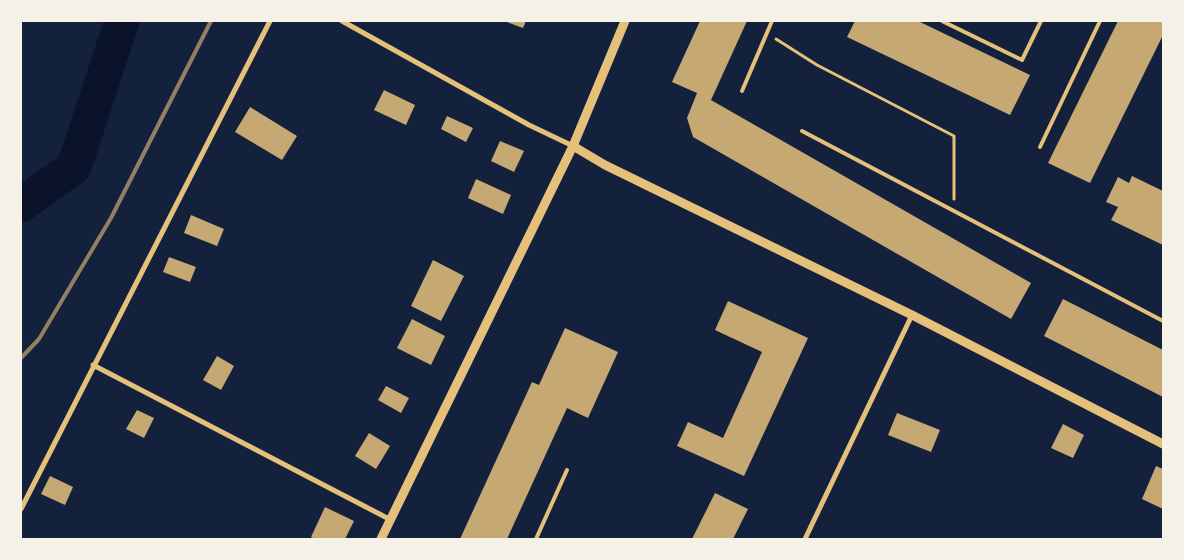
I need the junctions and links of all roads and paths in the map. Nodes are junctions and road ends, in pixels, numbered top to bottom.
1 (270, 21) edge
2 (342, 21) edge
3 (626, 21) edge
4 (772, 21) edge
5 (942, 21) edge
6 (1041, 21) edge
7 (1100, 21) edge
8 (767, 33) junction
9 (742, 91) dead end
10 (802, 131) dead end
11 (572, 146) junction
12 (1040, 147) dead end
13 (954, 212) junction
14 (912, 315) junction
15 (1163, 321) edge
16 (93, 365) junction
17 (1163, 444) edge
18 (567, 470) dead end
19 (21, 509) edge
20 (390, 520) junction
21 (382, 539) edge
22 (536, 539) edge
23 (805, 539) edge

1 - 16 street
2 - 11 street
3 - 11 street
4 - 8 lane
5 - 6 lane
7 - 12 lane
8 - 9 lane
8 - 13 path
10 - 13 lane
11 - 14 street
11 - 20 street
13 - 15 lane
14 - 17 street
14 - 23 street
16 - 19 street
16 - 20 street
18 - 22 lane
20 - 21 street

